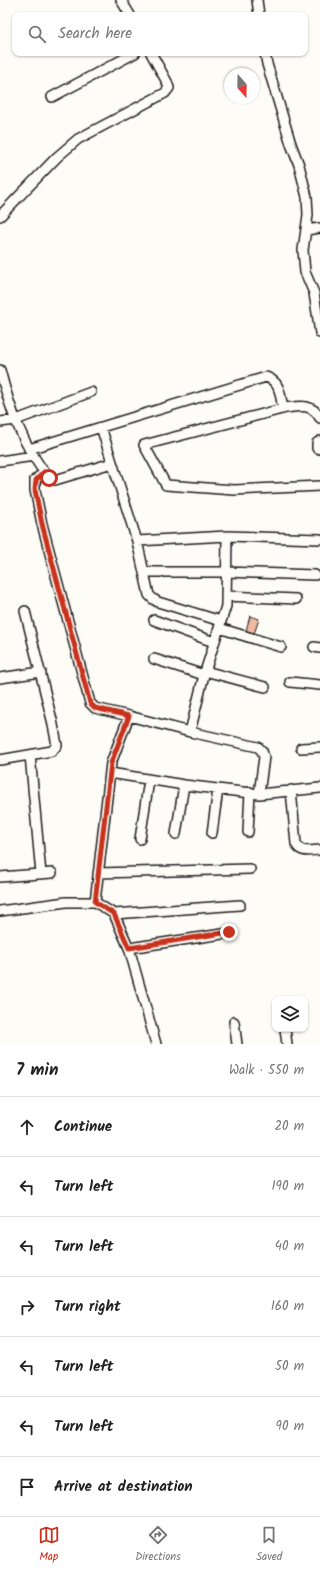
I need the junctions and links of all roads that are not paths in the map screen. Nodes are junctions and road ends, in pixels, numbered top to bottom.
1 (121, 0) edge
2 (257, 0) edge
3 (128, 12) edge
4 (259, 12) edge
5 (129, 56) edge
6 (153, 56) edge
7 (266, 56) edge
8 (52, 97) dead end
9 (0, 216) edge
10 (320, 228) edge
11 (306, 230) junction
12 (320, 332) edge
13 (0, 370) edge
14 (91, 392) dead end
15 (283, 409) junction
16 (320, 418) edge
17 (16, 420) junction
18 (0, 422) edge
19 (101, 427) junction
20 (320, 441) edge
21 (320, 450) edge
22 (32, 453) junction
23 (0, 461) edge
24 (112, 463) junction
25 (44, 472) junction
26 (320, 486) edge
27 (226, 536) junction
28 (320, 539) edge
29 (137, 540) junction
30 (144, 572) junction
31 (226, 572) junction
32 (315, 575) dead end
33 (226, 596) junction
34 (296, 599) dead end
35 (25, 611) dead end
36 (154, 620) dead end
37 (220, 624) junction
38 (214, 642) junction
39 (281, 647) dead end
40 (154, 659) dead end
41 (40, 672) junction
42 (205, 673) junction
43 (0, 678) edge
44 (290, 682) dead end
45 (320, 685) edge
46 (265, 687) dead end
47 (129, 716) junction
48 (190, 732) junction
49 (320, 747) edge
50 (301, 748) dead end
51 (30, 755) junction
52 (0, 760) edge
53 (110, 774) junction
54 (149, 780) junction
55 (184, 785) junction
56 (320, 788) edge
57 (218, 789) junction
58 (291, 790) junction
59 (255, 793) junction
60 (248, 832) dead end
61 (176, 834) dead end
62 (212, 834) dead end
63 (140, 840) dead end
64 (320, 850) edge
65 (250, 869) dead end
66 (52, 873) dead end
67 (98, 873) junction
68 (40, 874) junction
69 (0, 877) edge
70 (95, 902) junction
71 (240, 905) dead end
72 (0, 911) edge
73 (114, 914) junction
74 (229, 932) dead end
75 (129, 948) junction
76 (234, 1022) dead end
77 (285, 1032) edge
78 (156, 1044) edge
79 (237, 1044) edge
80 (287, 1044) edge

1 - 3 street
2 - 4 street
5 - 8 street
6 - 9 street
7 - 11 street
10 - 11 street
11 - 12 street
13 - 17 street
14 - 17 street
15 - 16 street
15 - 19 street
15 - 26 street
17 - 18 street
17 - 22 street
19 - 22 street
19 - 24 street
20 - 21 street
22 - 23 street
22 - 25 street
24 - 25 street
24 - 29 street
25 - 47 street
27 - 28 street
27 - 29 street
27 - 31 street
29 - 30 street
30 - 31 street
30 - 37 street
31 - 32 street
31 - 33 street
33 - 34 street
33 - 37 street
35 - 41 street
36 - 38 street
37 - 38 street
37 - 39 street
38 - 42 street
40 - 42 street
41 - 43 street
41 - 51 street
42 - 46 street
42 - 48 street
44 - 45 street
47 - 48 street
47 - 53 street
48 - 59 street
49 - 50 street
51 - 52 street
51 - 68 street
53 - 54 street
53 - 67 street
54 - 55 street
54 - 63 street
55 - 57 street
55 - 61 street
56 - 58 street
57 - 59 street
57 - 62 street
58 - 59 street
58 - 64 street
59 - 60 street
65 - 67 street
66 - 68 street
67 - 70 street
68 - 69 street
70 - 72 street
70 - 73 street
71 - 73 street
73 - 75 street
74 - 75 street
75 - 78 street
76 - 79 street
77 - 80 street

